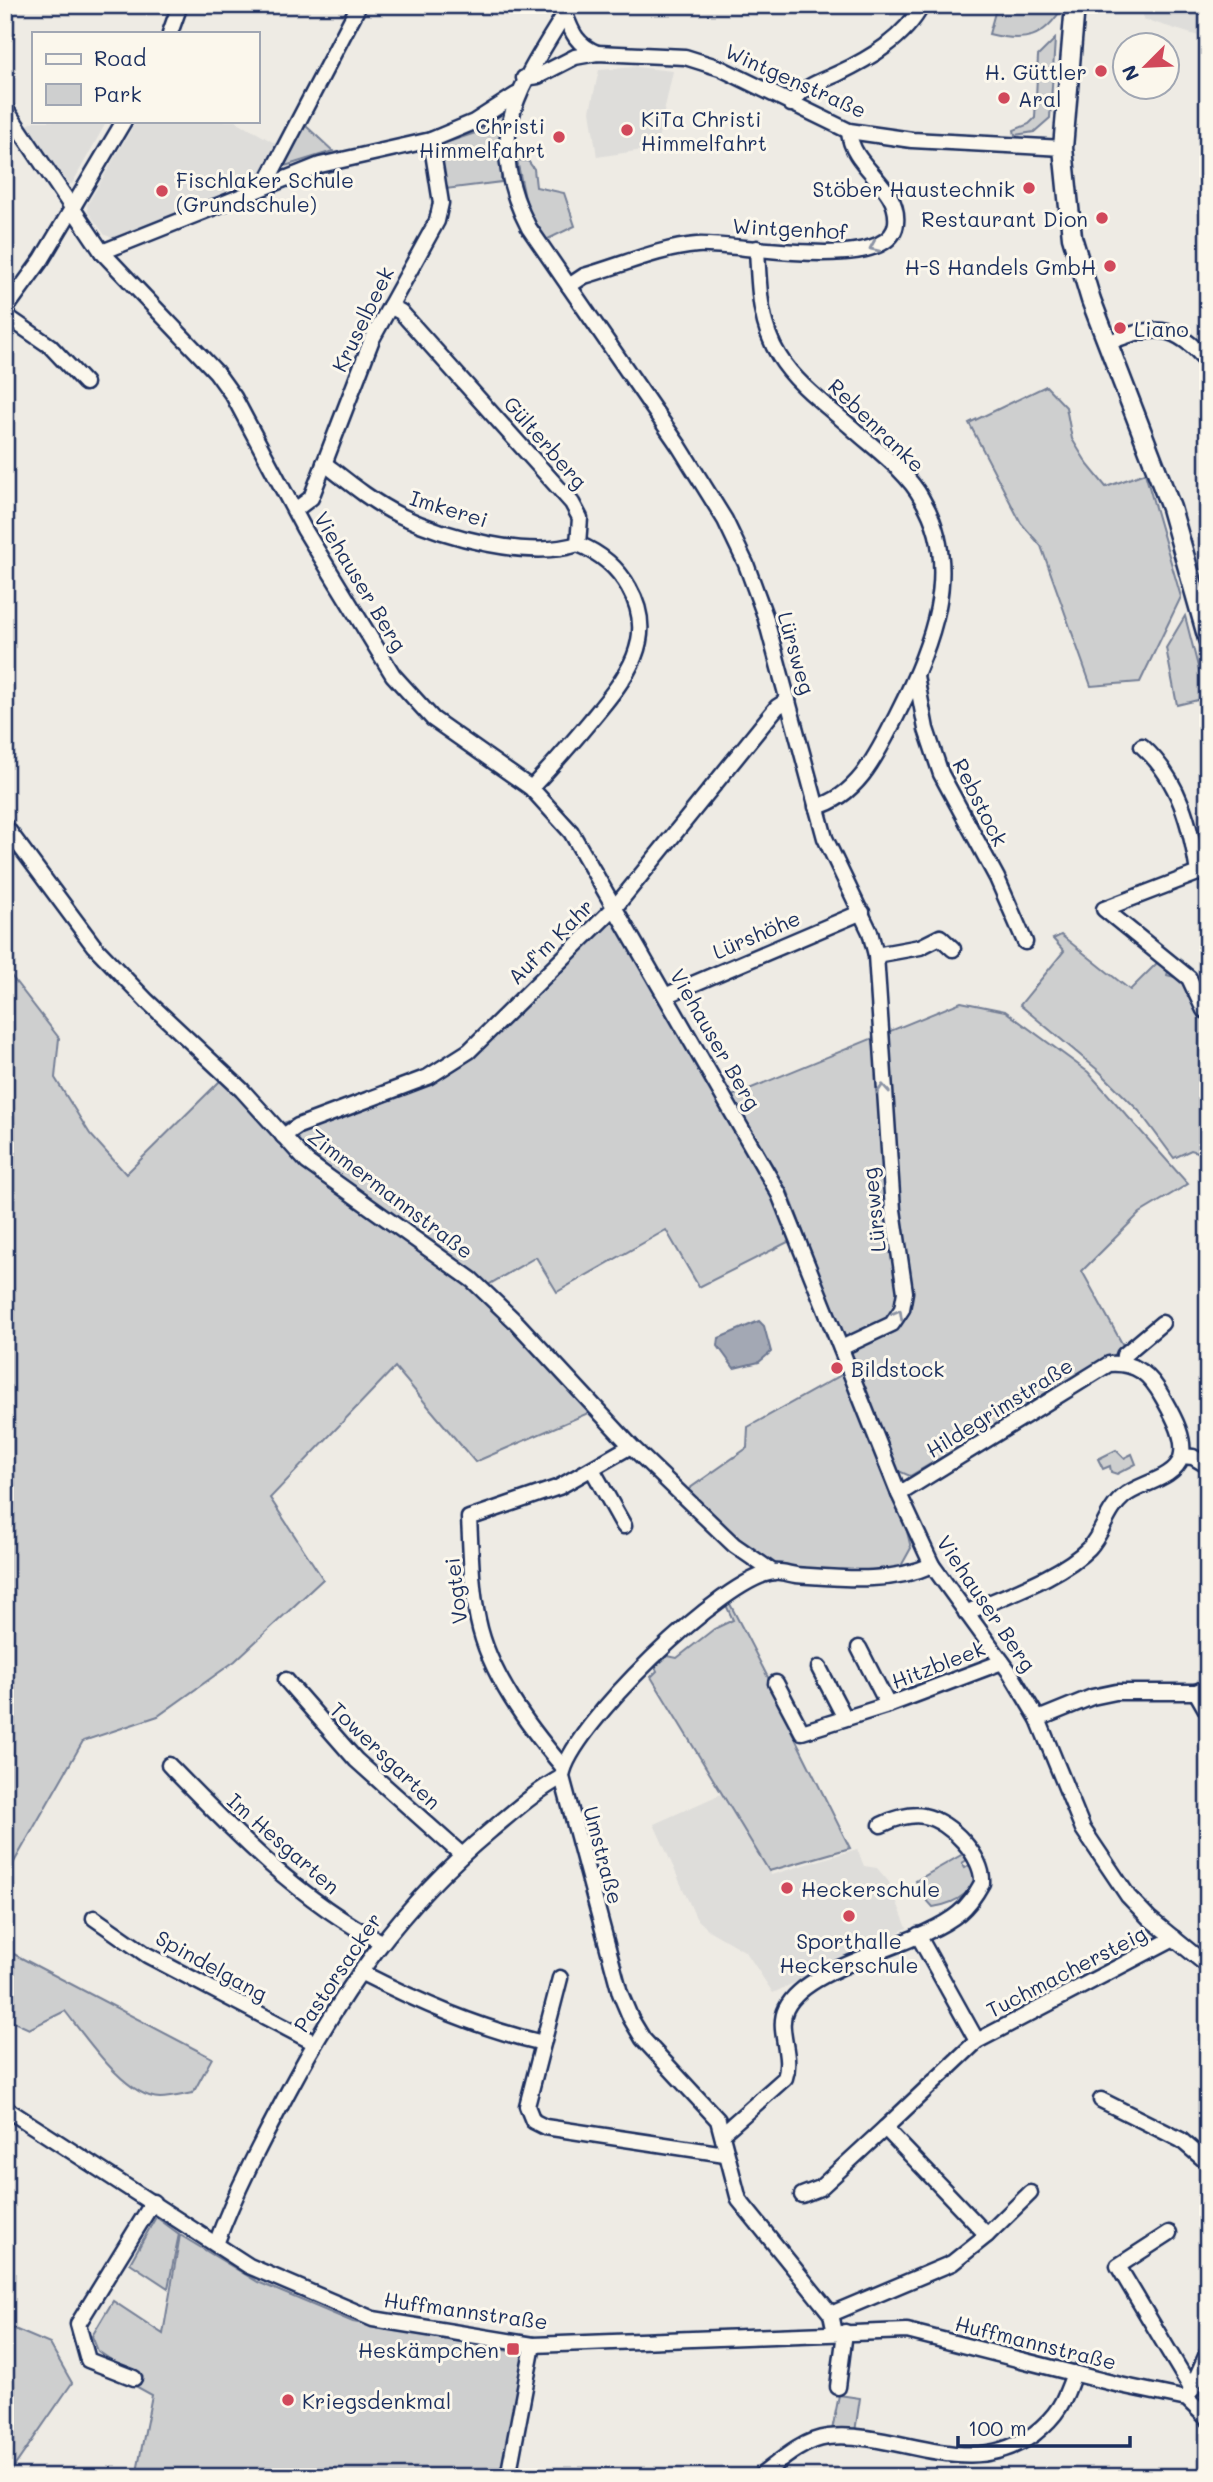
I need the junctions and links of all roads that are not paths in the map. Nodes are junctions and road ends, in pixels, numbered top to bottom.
1 (180, 5) edge
2 (359, 5) edge
3 (922, 5) edge
4 (1074, 5) edge
5 (568, 10) edge
6 (170, 32) edge
7 (597, 53) junction
8 (524, 78) junction
9 (516, 95) junction
10 (791, 104) junction
11 (5, 108) edge
12 (123, 122) edge
13 (849, 131) junction
14 (431, 140) junction
15 (1063, 148) junction
16 (265, 185) junction
17 (71, 209) junction
18 (757, 248) junction
19 (102, 252) junction
20 (569, 286) junction
21 (390, 306) junction
22 (5, 313) edge
23 (1107, 343) junction
24 (1208, 363) edge
25 (85, 383) dead end
26 (324, 463) junction
27 (295, 510) junction
28 (578, 544) junction
29 (1208, 639) edge
30 (916, 676) junction
31 (788, 700) junction
32 (1142, 747) dead end
33 (531, 788) junction
34 (816, 807) junction
35 (5, 826) edge
36 (1203, 874) edge
37 (616, 906) junction
38 (862, 912) junction
39 (1025, 942) dead end
40 (953, 949) dead end
41 (876, 955) junction
42 (667, 995) junction
43 (1204, 1010) dead end
44 (283, 1136) junction
45 (1162, 1323) dead end
46 (841, 1348) junction
47 (1123, 1363) junction
48 (631, 1446) junction
49 (1182, 1456) junction
50 (1208, 1466) edge
51 (592, 1469) junction
52 (899, 1494) junction
53 (624, 1526) dead end
54 (932, 1565) junction
55 (774, 1572) junction
56 (966, 1613) junction
57 (859, 1648) dead end
58 (1002, 1662) junction
59 (819, 1668) dead end
60 (286, 1679) dead end
61 (776, 1683) dead end
62 (1202, 1690) edge
63 (888, 1704) junction
64 (1208, 1713) edge
65 (845, 1718) junction
66 (1038, 1720) junction
67 (169, 1765) dead end
68 (563, 1772) junction
69 (881, 1825) dead end
70 (462, 1855) junction
71 (94, 1917) dead end
72 (918, 1935) junction
73 (1174, 1938) junction
74 (381, 1941) junction
75 (1208, 1966) edge
76 (360, 1972) junction
77 (560, 1978) dead end
78 (313, 2042) junction
79 (976, 2042) junction
80 (543, 2043) junction
81 (1101, 2100) dead end
82 (5, 2108) edge
83 (885, 2128) junction
84 (723, 2133) junction
85 (725, 2154) junction
86 (1208, 2163) edge
87 (1030, 2193) dead end
88 (802, 2195) dead end
89 (153, 2202) junction
90 (1169, 2232) dead end
91 (986, 2235) junction
92 (216, 2244) junction
93 (831, 2314) junction
94 (840, 2333) junction
95 (533, 2345) junction
96 (1208, 2352) edge
97 (1074, 2374) junction
98 (134, 2378) dead end
99 (838, 2387) dead end
100 (1189, 2394) junction
101 (1208, 2419) edge
102 (509, 2475) edge
103 (526, 2477) edge
104 (759, 2477) edge

1 - 6 street
2 - 16 street
3 - 10 street
4 - 15 main road
5 - 7 street
5 - 8 street, Lürsweg
7 - 8 street, Wintgenstraße
7 - 10 street, Wintgenstraße
8 - 9 street, Lürsweg
9 - 14 street
9 - 20 street, Lürsweg
10 - 13 street, Wintgenstraße
11 - 17 street, Viehauser Berg
12 - 17 street
13 - 15 street, Wintgenstraße
13 -> 18 street, Wintgenhof
14 - 16 street
14 - 21 street, Kruselbeek
15 - 23 main road
16 - 19 street
17 - 19 street, Viehauser Berg
17 - 22 street
18 - 20 street, Wintgenhof
18 - 30 street, Rebenranke
19 - 27 street, Viehauser Berg
20 - 31 street, Lürsweg
21 - 26 street, Kruselbeek
21 - 28 street, Gülterberg
22 - 25 street
23 - 24 street
23 - 29 main road
26 - 27 street, Kruselbeek
26 - 28 street, Imkerei
27 - 33 street, Viehauser Berg
28 - 33 street
30 - 34 street, Rebenranke
30 - 39 street, Rebstock
31 - 34 street, Lürsweg
31 - 37 street, Auf'm Kahr
32 - 36 street
33 - 37 street, Viehauser Berg
34 - 38 street, Lürsweg
35 - 44 street, Zimmermannstraße
36 - 43 street
37 - 42 street, Viehauser Berg
37 - 44 street, Auf'm Kahr
38 - 41 street, Lürsweg
38 - 42 street, Lürshöhe
40 - 41 street
46 -> 41 street, Lürsweg
42 - 46 street, Viehauser Berg
44 - 48 street, Zimmermannstraße
45 - 47 street, Hildegrimstraße
46 - 52 street, Viehauser Berg
47 - 49 street
47 - 52 street, Hildegrimstraße
48 - 51 street, Vogtei
48 - 55 street, Zimmermannstraße
49 - 50 street
49 - 56 street
51 - 53 street
51 - 68 street, Vogtei
52 - 54 street, Viehauser Berg
54 - 55 street
54 - 56 street, Viehauser Berg
55 - 68 street
56 - 58 street, Viehauser Berg
57 - 63 street, Hitzbleek
58 - 63 street, Hitzbleek
58 - 66 street, Viehauser Berg
59 - 65 street
60 - 70 street, Towersgarten
61 - 65 street, Hitzbleek
62 - 64 street
62 - 66 street
63 - 65 street, Hitzbleek
66 - 73 street, Viehauser Berg
67 - 74 street, Im Hesgarten
68 - 70 street, Pastorsacker
68 - 84 street, Umstraße
69 - 72 street
70 - 74 street, Pastorsacker
71 - 78 street, Spindelgang
72 - 79 street, Tuchmachersteig
72 - 84 street
73 - 75 street, Viehauser Berg
73 - 79 street, Tuchmachersteig
74 - 76 street, Pastorsacker
76 - 78 street, Pastorsacker
76 - 80 street
77 - 80 street
78 - 92 street, Pastorsacker
79 - 83 street, Tuchmachersteig
80 - 85 street
81 - 86 street
82 - 89 street, Huffmannstraße
83 - 88 street, Tuchmachersteig
83 - 91 street
84 - 85 street, Umstraße
85 - 93 street, Umstraße
87 - 91 street
89 - 92 street, Huffmannstraße
89 - 98 street
90 - 100 street
91 - 93 street
92 - 95 street, Huffmannstraße
93 - 94 street, Umstraße
94 - 95 street, Huffmannstraße
94 - 97 street, Huffmannstraße
94 - 99 street
95 - 102 street
96 - 100 street
97 - 100 street, Huffmannstraße
97 - 104 street
100 - 101 street
102 - 103 street

